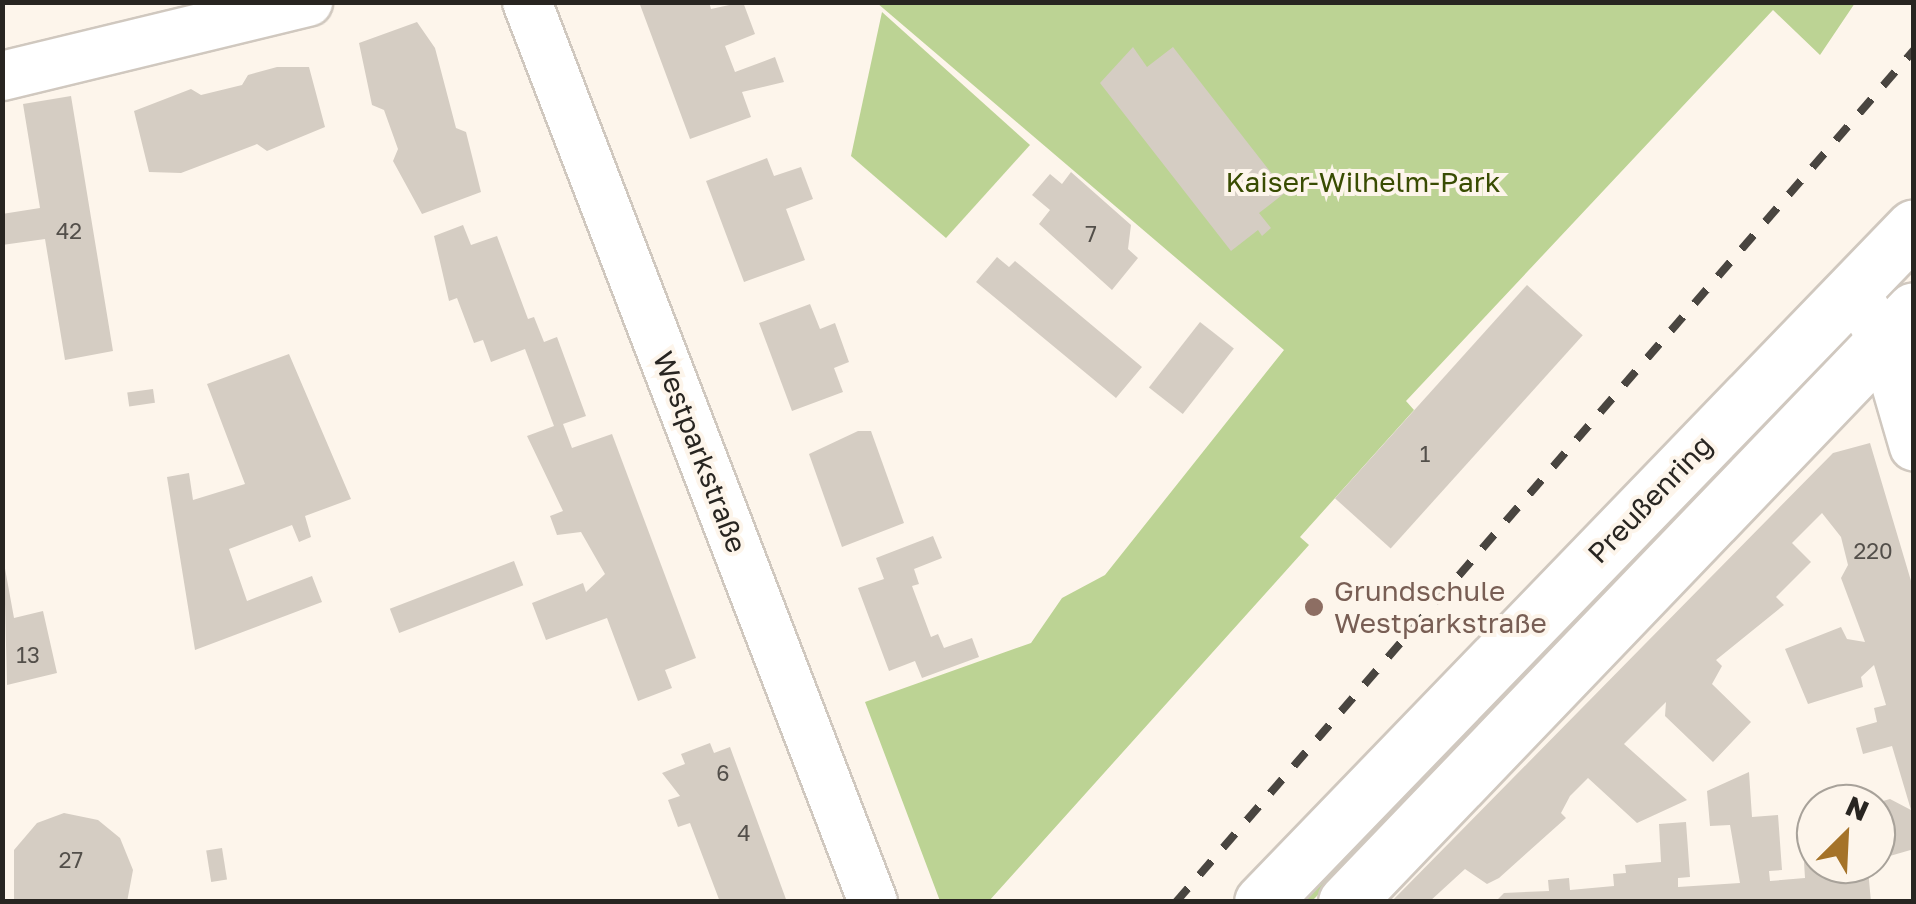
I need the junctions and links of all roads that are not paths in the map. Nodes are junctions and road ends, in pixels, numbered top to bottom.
1 (308, 2) edge
2 (527, 2) edge
3 (2, 76) edge
4 (1914, 227) edge
5 (1853, 288) junction
6 (1898, 325) edge
7 (1914, 447) edge
8 (873, 902) edge
9 (1262, 902) edge
10 (1346, 902) edge

1 - 3 street
2 - 8 street, Westparkstraße
4 - 5 main road, Preußenring
5 - 6 street
5 - 9 main road, Preußenring
6 - 7 street
6 - 10 main road

